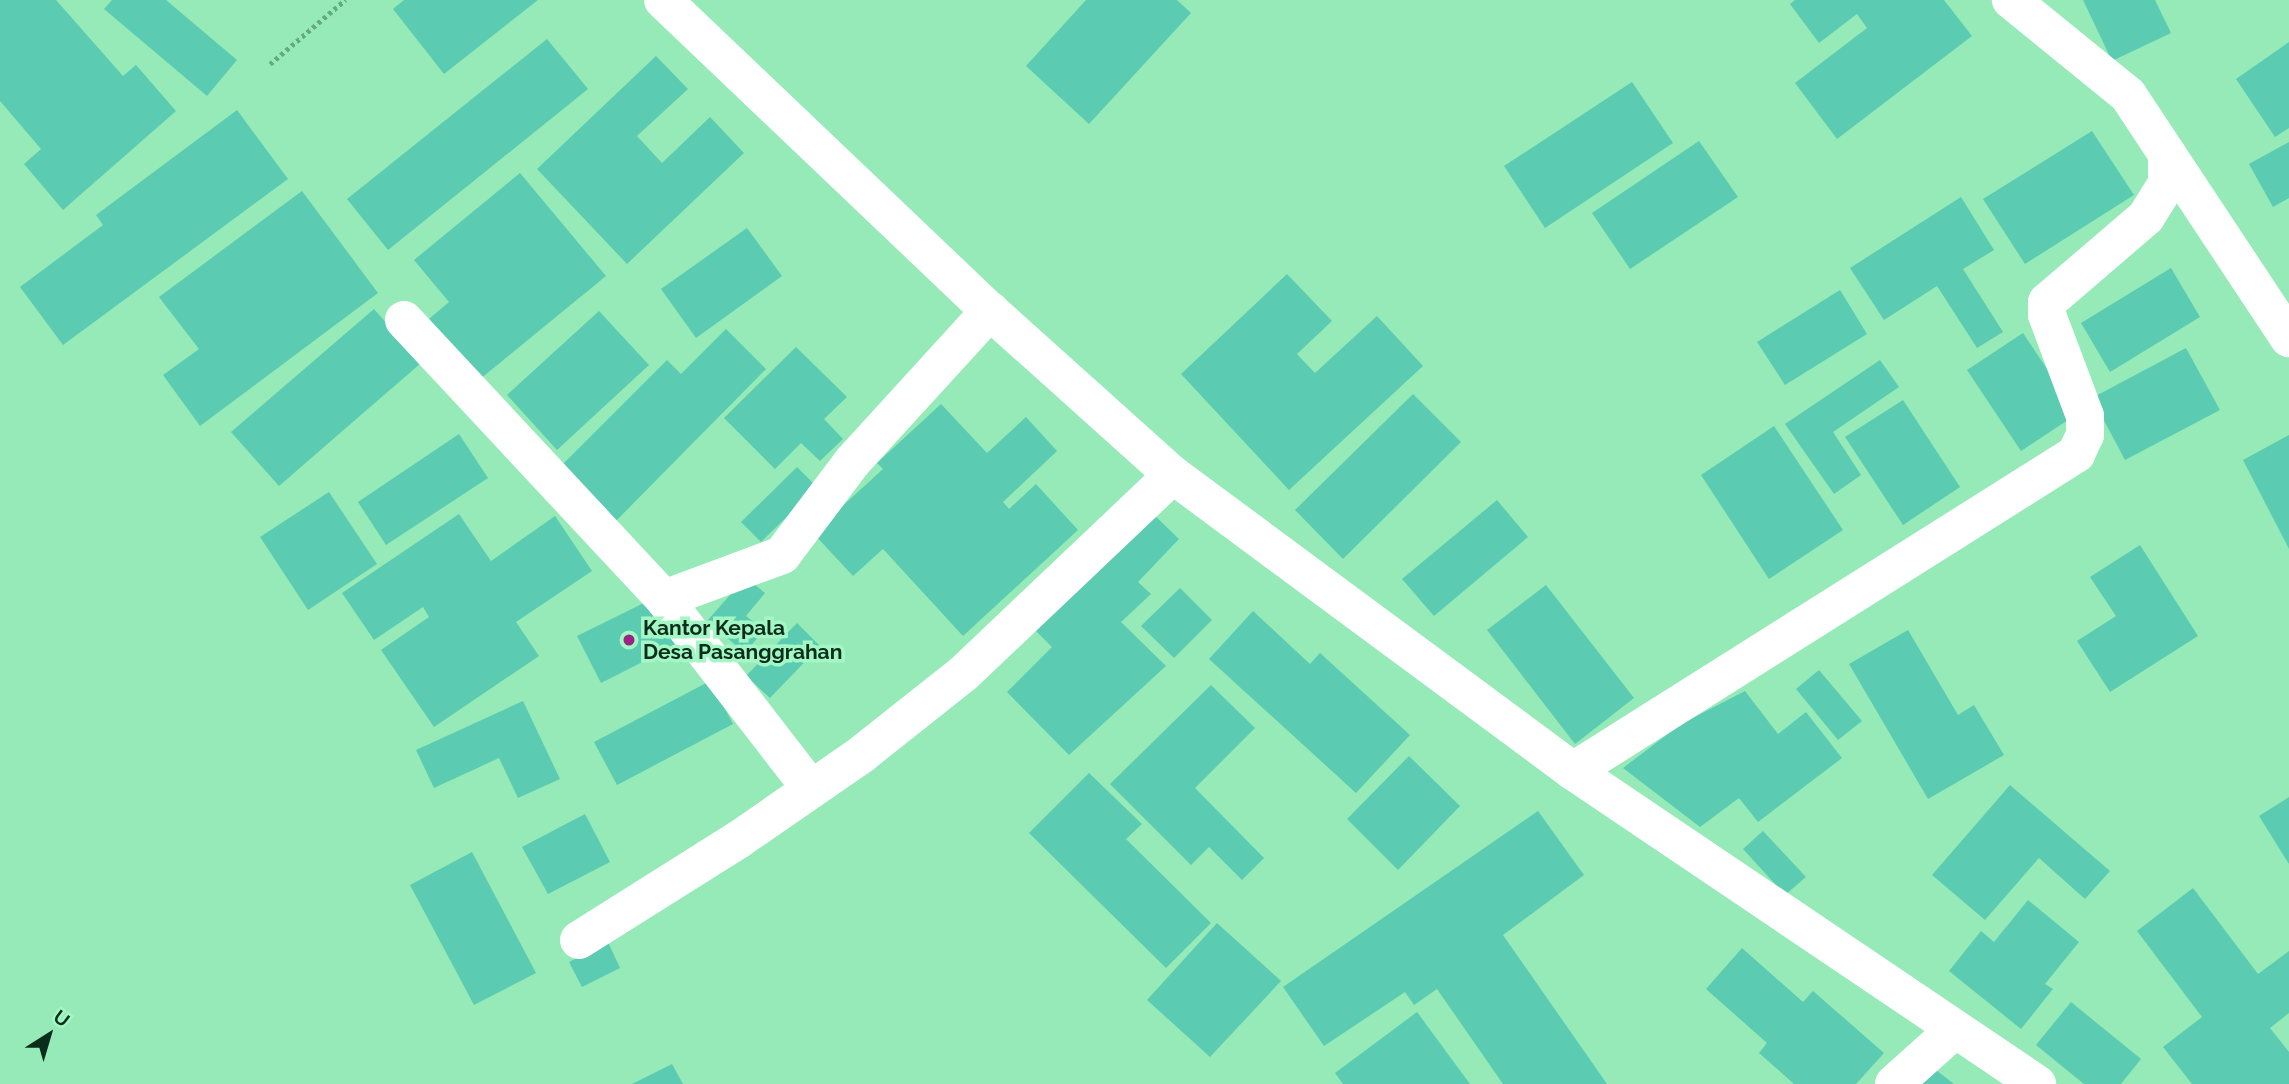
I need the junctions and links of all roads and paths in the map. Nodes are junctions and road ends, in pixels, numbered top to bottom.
1 (345, 0) edge
2 (663, 0) edge
3 (2011, 0) edge
4 (270, 64) dead end
5 (2167, 154) junction
6 (989, 311) junction
7 (404, 320) dead end
8 (2289, 338) edge
9 (1173, 475) junction
10 (664, 599) junction
11 (1573, 771) junction
12 (811, 789) junction
13 (579, 940) dead end
14 (1953, 1031) junction
15 (1894, 1084) edge
16 (2037, 1084) edge

1 - 4 path
2 - 6 street
3 - 5 street
5 - 8 street
5 - 11 street
6 - 9 street
6 - 10 street
7 - 10 street
9 - 11 street
9 - 12 street
10 - 12 street
11 - 14 street
12 - 13 street
14 - 15 street
14 - 16 street

